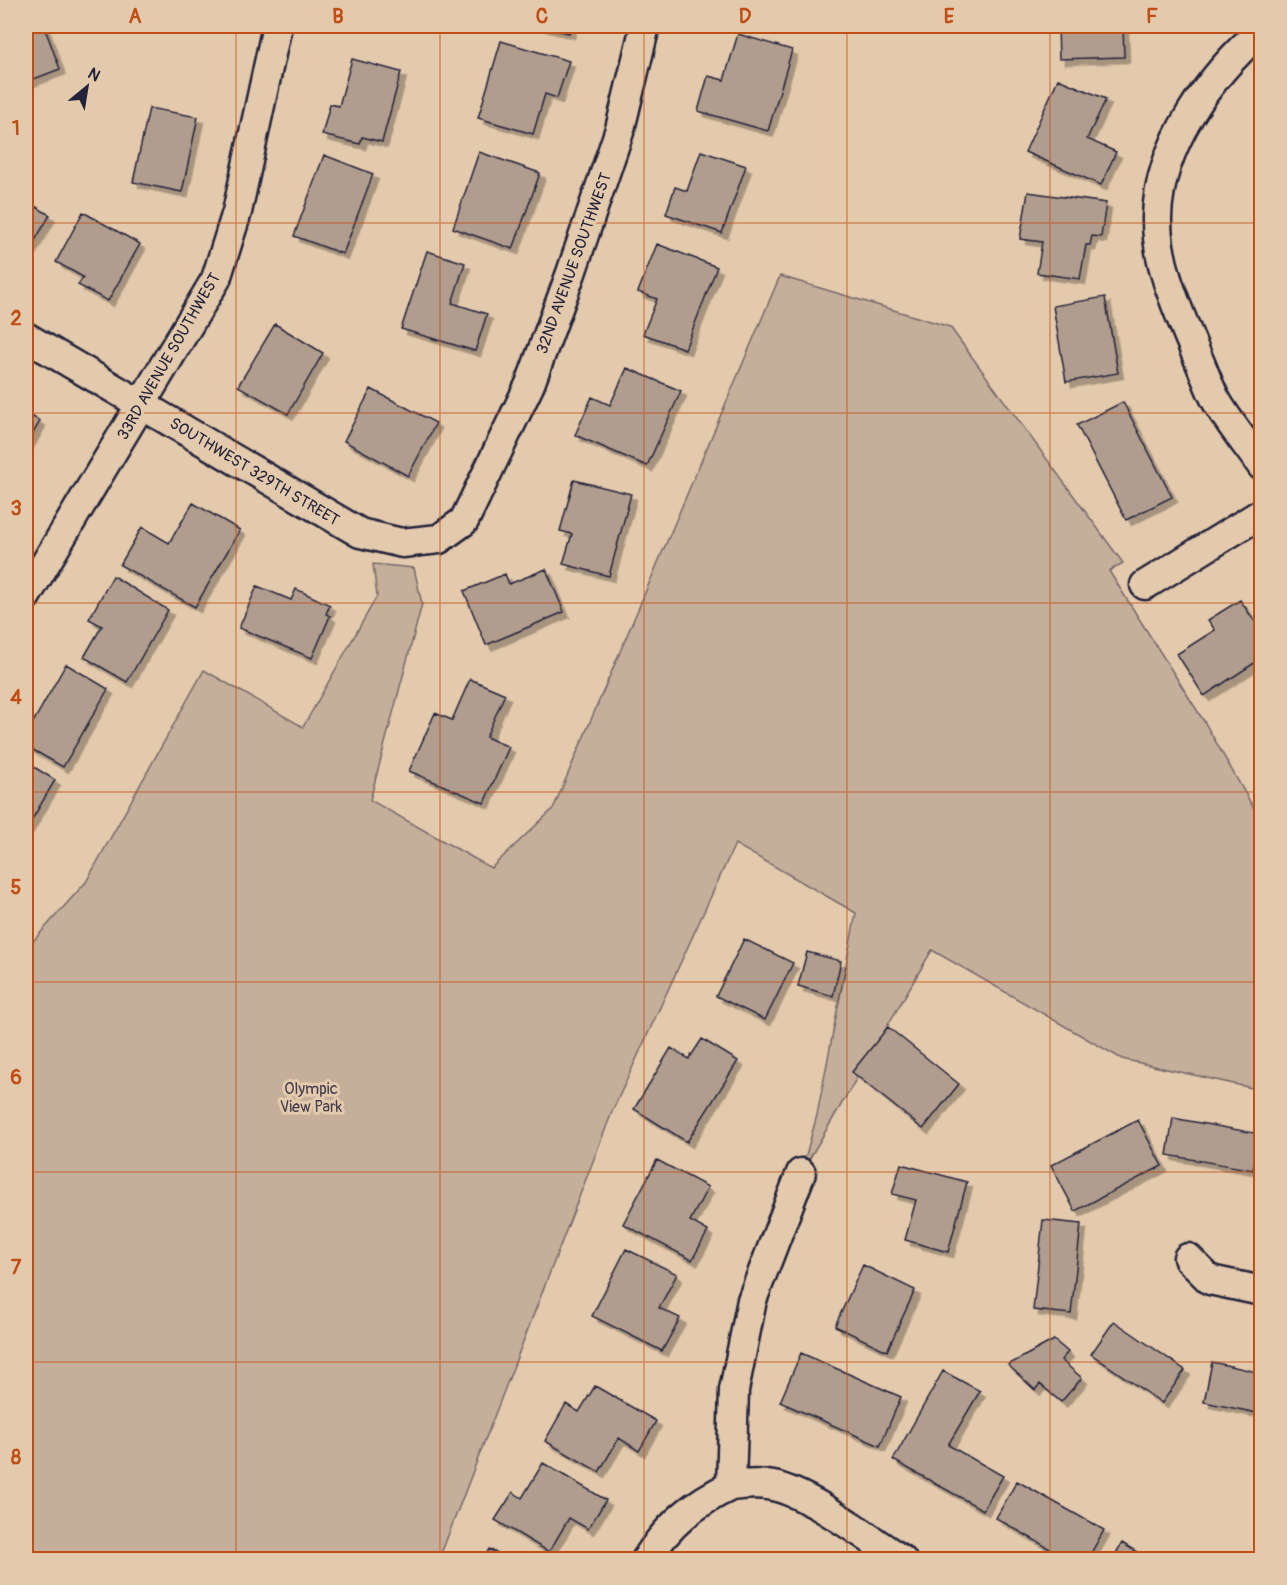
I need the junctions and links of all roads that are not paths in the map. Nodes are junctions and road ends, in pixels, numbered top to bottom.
1 (277, 26) edge
2 (645, 26) edge
3 (1262, 30) edge
4 (26, 337) edge
5 (142, 404) junction
6 (1262, 466) edge
7 (479, 492) joint
8 (1262, 513) edge
9 (1144, 585) dead end
10 (26, 596) edge
11 (801, 1173) dead end
12 (1188, 1258) dead end
13 (1262, 1291) edge
14 (731, 1486) junction
15 (646, 1560) edge
16 (902, 1560) edge

1 - 5 street, 33RD AVENUE SOUTHWEST
2 - 7 street, 32ND AVENUE SOUTHWEST
3 - 6 street
4 - 5 street, SOUTHWEST 329TH STREET
5 - 7 street, SOUTHWEST 329TH STREET
5 - 10 street, 33RD AVENUE SOUTHWEST
8 - 9 street
11 - 14 street
12 - 13 street
14 - 15 street
14 - 16 street

